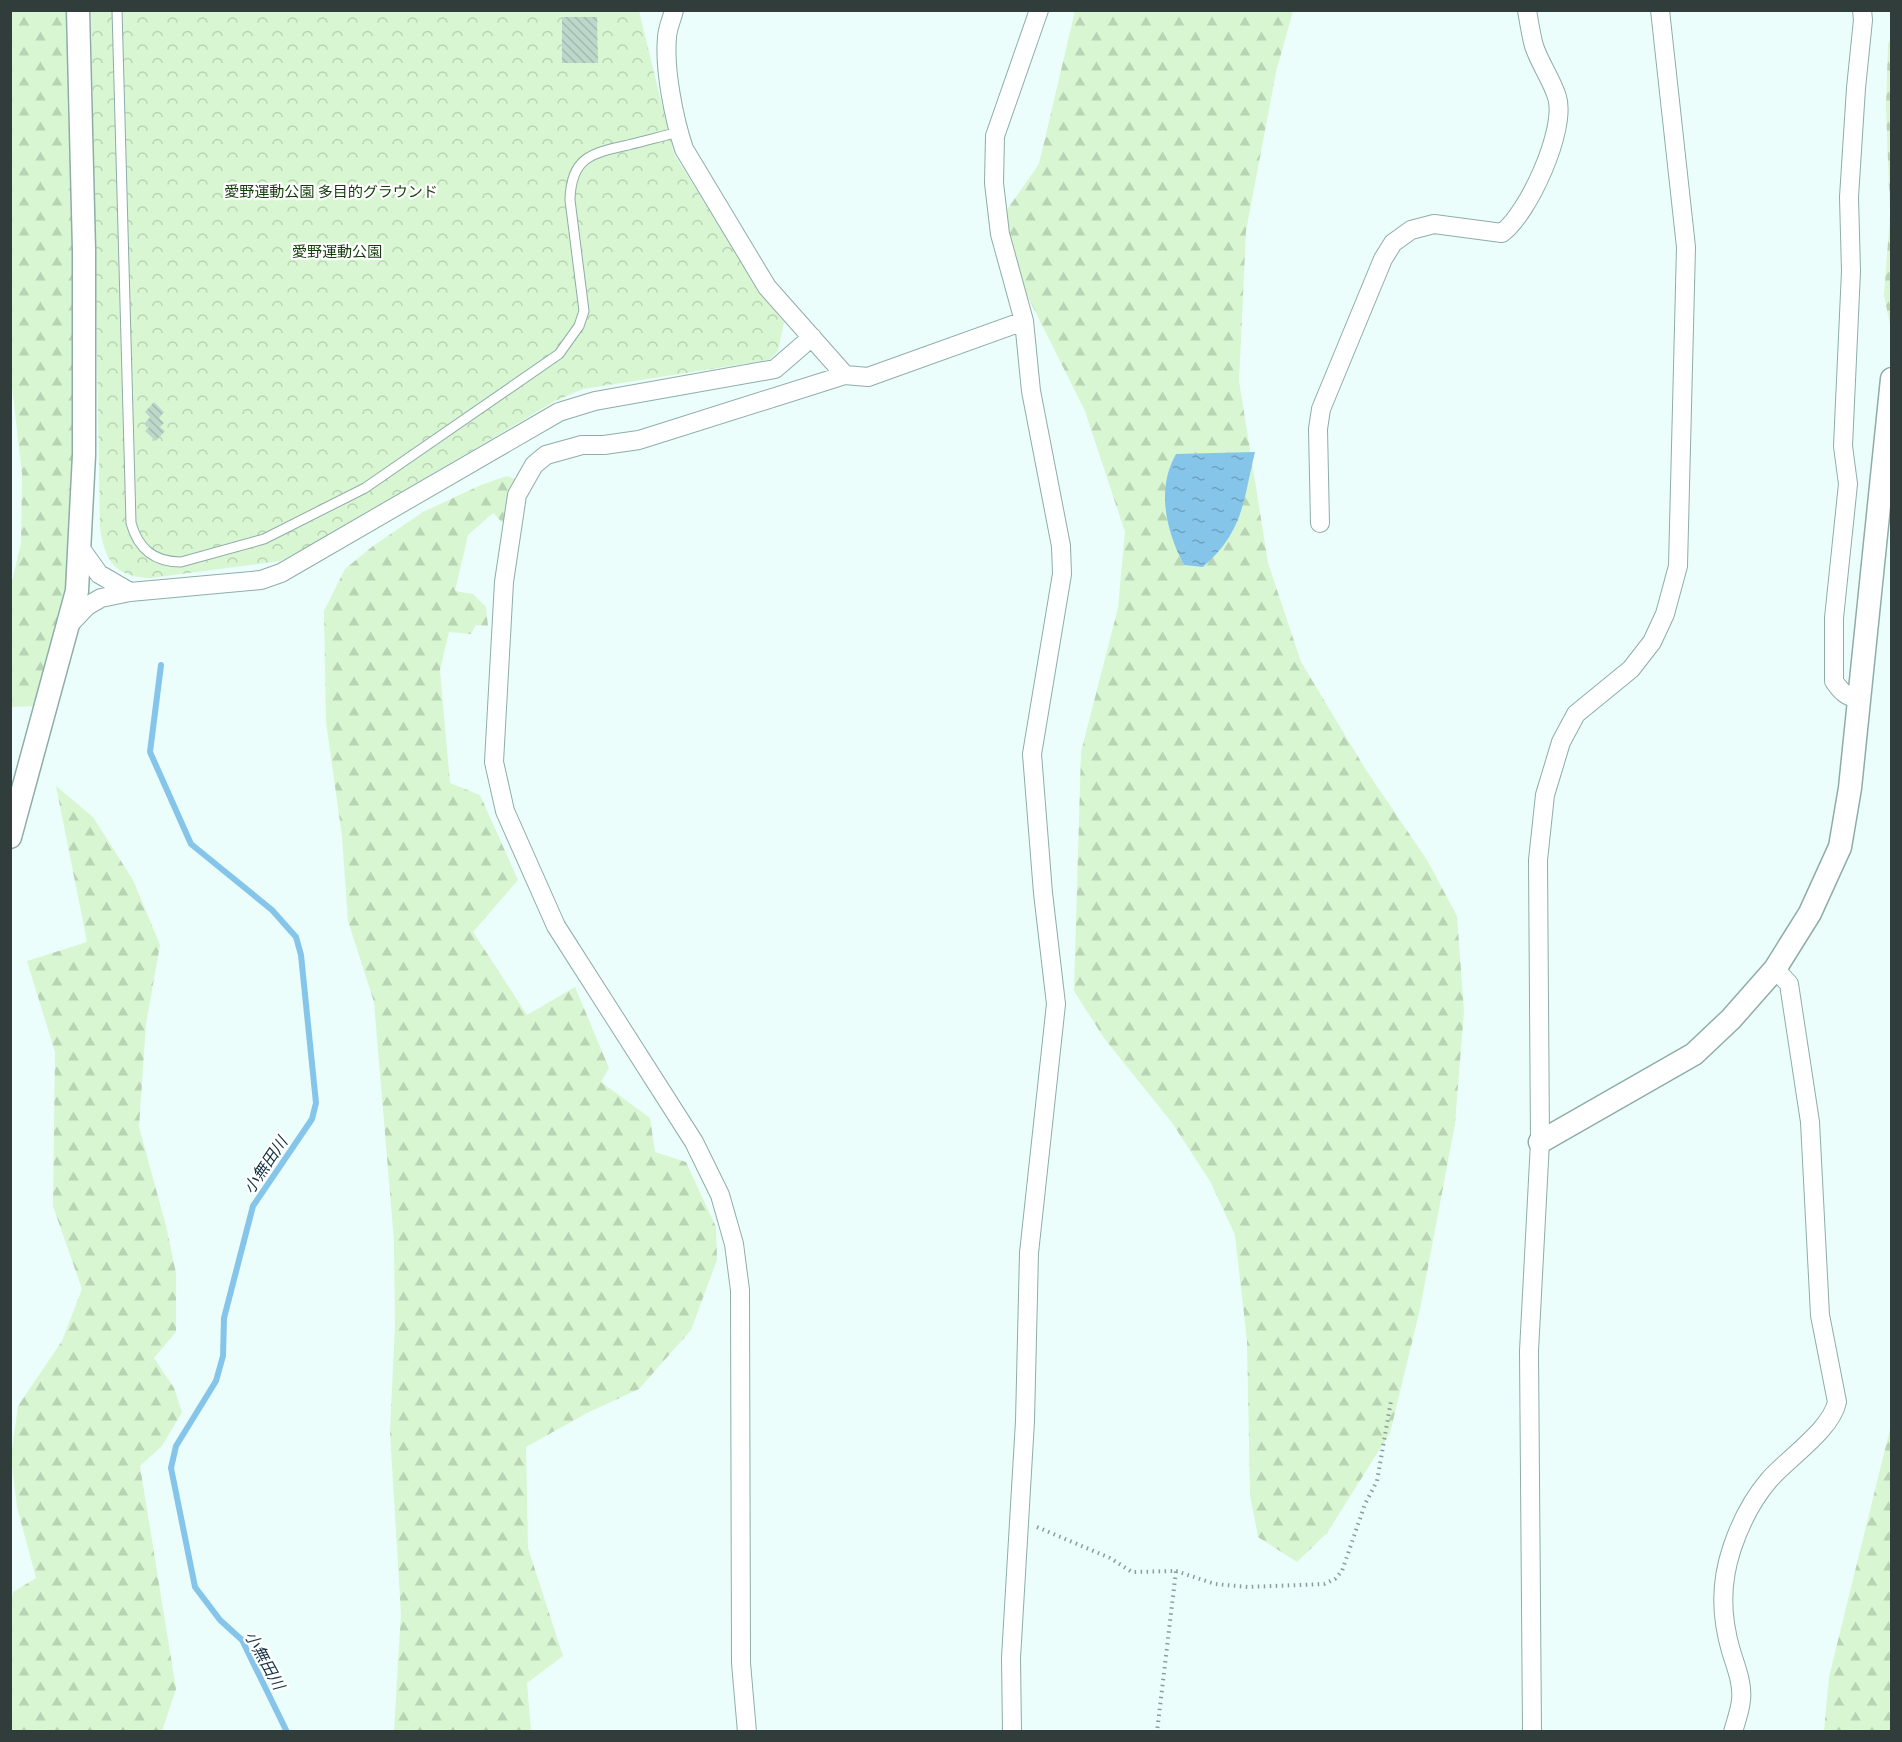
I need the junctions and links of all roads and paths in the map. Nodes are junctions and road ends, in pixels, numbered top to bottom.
1 (78, 10) edge
2 (117, 10) edge
3 (674, 10) edge
4 (1039, 10) edge
5 (1527, 10) edge
6 (1660, 10) edge
7 (1862, 10) edge
8 (679, 132) junction
9 (1024, 321) junction
10 (812, 337) junction
11 (845, 375) junction
12 (1892, 379) edge
13 (1320, 523) dead end
14 (79, 546) junction
15 (129, 592) junction
16 (68, 626) junction
17 (1859, 699) junction
18 (15, 813) edge
19 (10, 837) edge
20 (1775, 969) junction
21 (1540, 1142) junction
22 (1391, 1401) dead end
23 (1020, 1520) junction
24 (1176, 1570) junction
25 (747, 1731) edge
26 (1012, 1731) edge
27 (1157, 1731) edge
28 (1532, 1731) edge
29 (1733, 1731) edge

1 - 14 street
2 - 8 lane
3 - 8 street
4 - 9 street
5 - 13 street
6 - 21 street
7 - 17 street
8 - 10 street
9 - 11 street
9 - 23 street
10 - 11 street
10 - 15 street
11 - 25 street
12 - 17 street
14 - 15 street
14 - 16 street
15 - 16 street
16 - 18 street
17 - 20 street
18 - 19 street
20 - 21 street
20 - 29 street
21 - 28 street
22 - 24 path
23 - 24 path
23 - 26 street
24 - 27 path

